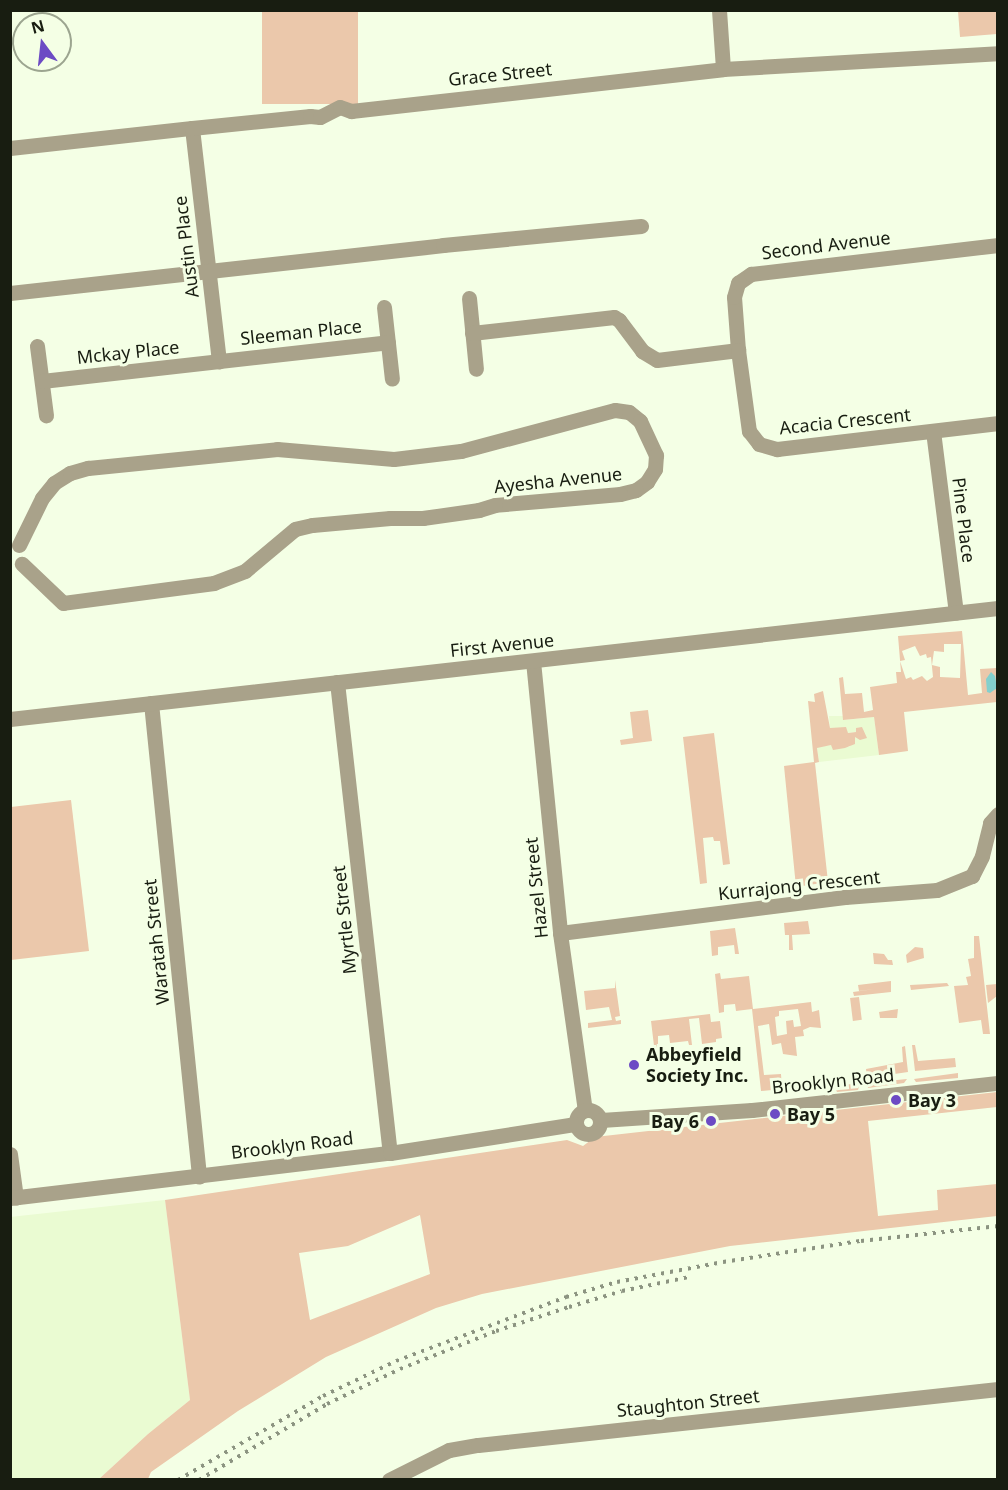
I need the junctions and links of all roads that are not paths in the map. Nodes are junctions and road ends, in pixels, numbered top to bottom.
1 (719, 10) edge
2 (998, 52) edge
3 (723, 69) junction
4 (192, 128) junction
5 (10, 148) edge
6 (641, 226) dead end
7 (998, 245) edge
8 (208, 270) junction
9 (10, 293) edge
10 (469, 298) dead end
11 (384, 308) dead end
12 (472, 333) junction
13 (388, 342) junction
14 (37, 346) dead end
15 (738, 350) junction
16 (219, 361) junction
17 (476, 369) dead end
18 (392, 379) dead end
19 (42, 381) junction
20 (46, 414) dead end
21 (998, 423) edge
22 (933, 431) junction
23 (15, 545) edge
24 (16, 564) edge
25 (998, 608) edge
26 (956, 613) junction
27 (533, 661) junction
28 (337, 682) junction
29 (151, 703) junction
30 (10, 719) edge
31 (998, 814) edge
32 (560, 933) junction
33 (998, 1083) edge
34 (585, 1110) junction
35 (601, 1120) junction
36 (576, 1124) junction
37 (390, 1153) junction
38 (10, 1154) edge
39 (199, 1177) junction
40 (13, 1198) edge
41 (998, 1389) edge
42 (389, 1479) edge

1 - 3 street
2 - 3 street, Grace Street
3 - 4 street, Grace Street
4 - 5 street, Grace Street
4 - 8 street, Austin Place
6 - 8 street
7 - 15 street, Second Avenue
8 - 9 street
8 - 16 street, Austin Place
10 - 12 street
11 - 13 street, Sleeman Place
12 - 15 street
12 - 17 street
13 - 16 street, Sleeman Place
13 - 18 street, Sleeman Place
14 - 19 street
15 - 22 street, Acacia Crescent
16 - 19 street, Mckay Place
19 - 20 street
21 - 22 street, Acacia Crescent
22 - 26 street, Pine Place
23 - 24 street, Ayesha Avenue
23 - 24 street, Ayesha Avenue
25 - 26 street, First Avenue
26 - 27 street, First Avenue
27 - 28 street, First Avenue
27 - 32 street, Hazel Street
28 - 29 street, First Avenue
28 - 37 street, Myrtle Street
29 - 30 street, First Avenue
29 - 39 street, Waratah Street
31 - 32 street, Kurrajong Crescent
32 - 34 street, Hazel Street
33 - 35 street, Brooklyn Road
34 - 35 street
34 - 36 street
35 - 36 street
36 - 37 street, Brooklyn Road
37 - 39 street, Brooklyn Road
38 - 40 street
39 - 40 street, Brooklyn Road
41 - 42 street, Staughton Street

